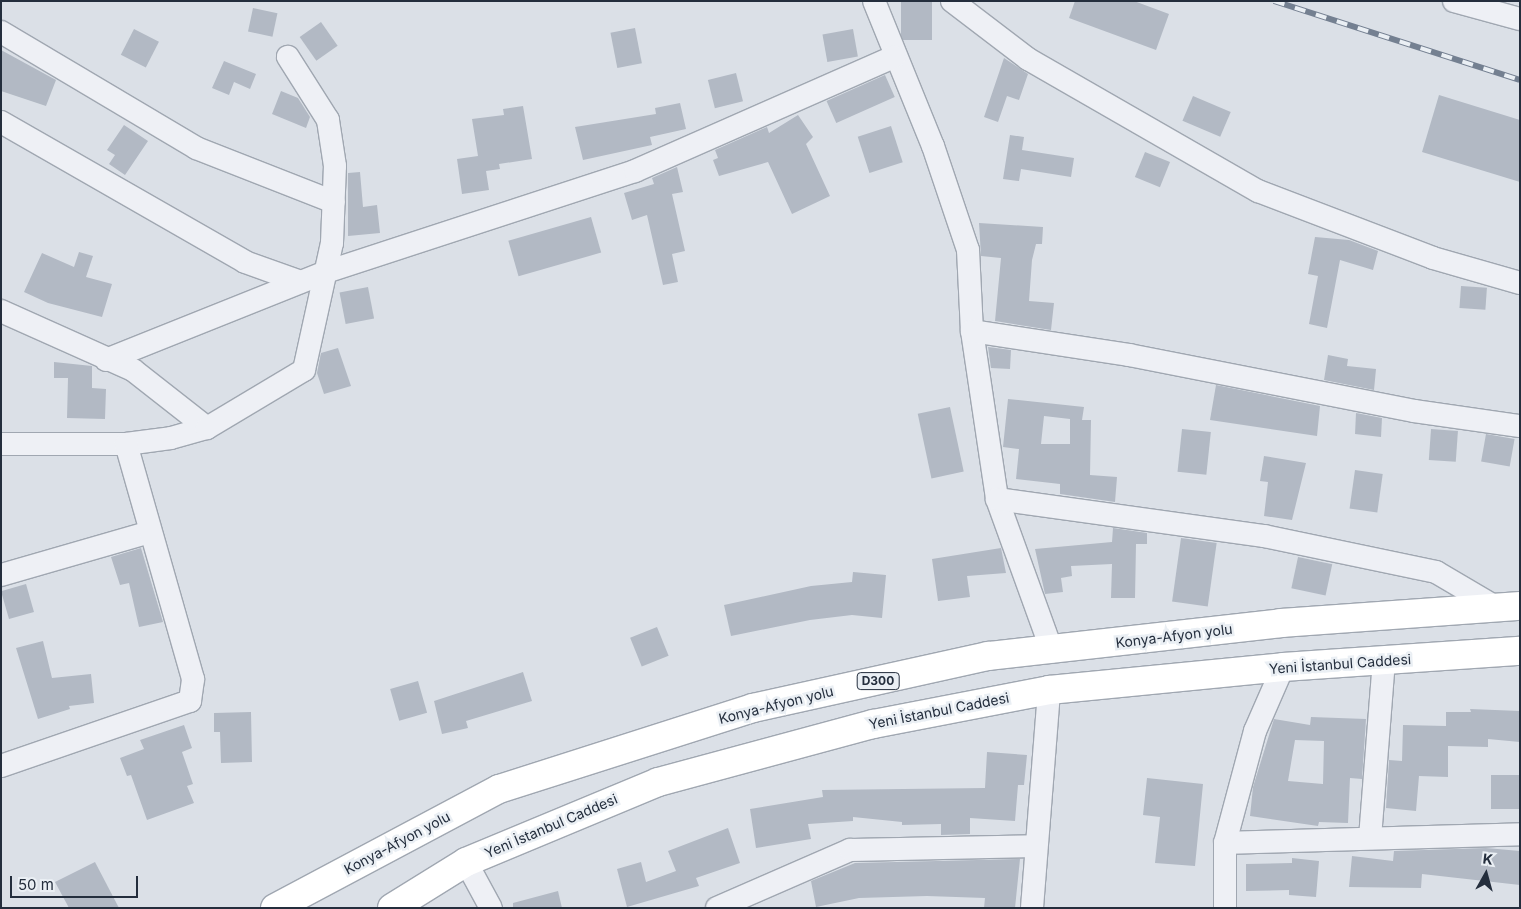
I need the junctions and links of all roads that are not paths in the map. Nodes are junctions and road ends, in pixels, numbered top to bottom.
1 (874, 1) edge
2 (952, 1) edge
3 (1454, 1) edge
4 (1520, 19) edge
5 (1, 32) edge
6 (288, 57) dead end
7 (894, 57) junction
8 (1, 122) edge
9 (334, 202) junction
10 (326, 272) junction
11 (301, 282) junction
12 (1520, 283) edge
13 (1, 310) edge
14 (972, 331) junction
15 (106, 360) junction
16 (1520, 426) edge
17 (207, 428) junction
18 (1, 444) edge
19 (126, 444) junction
20 (998, 499) junction
21 (150, 532) junction
22 (1, 575) edge
23 (1508, 607) edge
24 (1052, 651) junction
25 (1520, 651) edge
26 (1384, 661) junction
27 (1283, 667) junction
28 (1049, 690) junction
29 (1, 766) edge
30 (1520, 834) edge
31 (1370, 838) junction
32 (1225, 843) junction
33 (1036, 846) junction
34 (466, 862) junction
35 (275, 908) edge
36 (392, 908) edge
37 (491, 908) edge
38 (717, 908) edge
39 (1032, 908) edge
40 (1225, 908) edge

1 - 7 street
2 - 12 street
3 - 4 street
5 - 9 street
6 - 9 street
7 - 10 street
7 - 14 street
8 - 11 street
9 - 10 street
10 - 11 street
10 - 17 street
11 - 15 street
13 - 15 street
14 - 16 street
14 - 20 street
15 - 17 street
17 - 19 street
18 - 19 street
19 - 21 street
20 - 23 street
20 - 24 street
21 - 22 street
21 - 29 street
23 - 24 highway, Konya-Afyon yolu / D300
24 - 35 highway, Konya-Afyon yolu / D300
25 - 26 highway, Yeni İstanbul Caddesi
26 - 27 highway, Yeni İstanbul Caddesi
26 - 31 street
27 - 28 highway, Yeni İstanbul Caddesi
27 - 32 street
28 - 33 street
28 - 34 highway, Yeni İstanbul Caddesi
30 - 31 street
31 - 32 street
32 - 40 street
33 - 38 street
33 - 39 street
34 - 36 highway, Yeni İstanbul Caddesi
34 - 37 street

